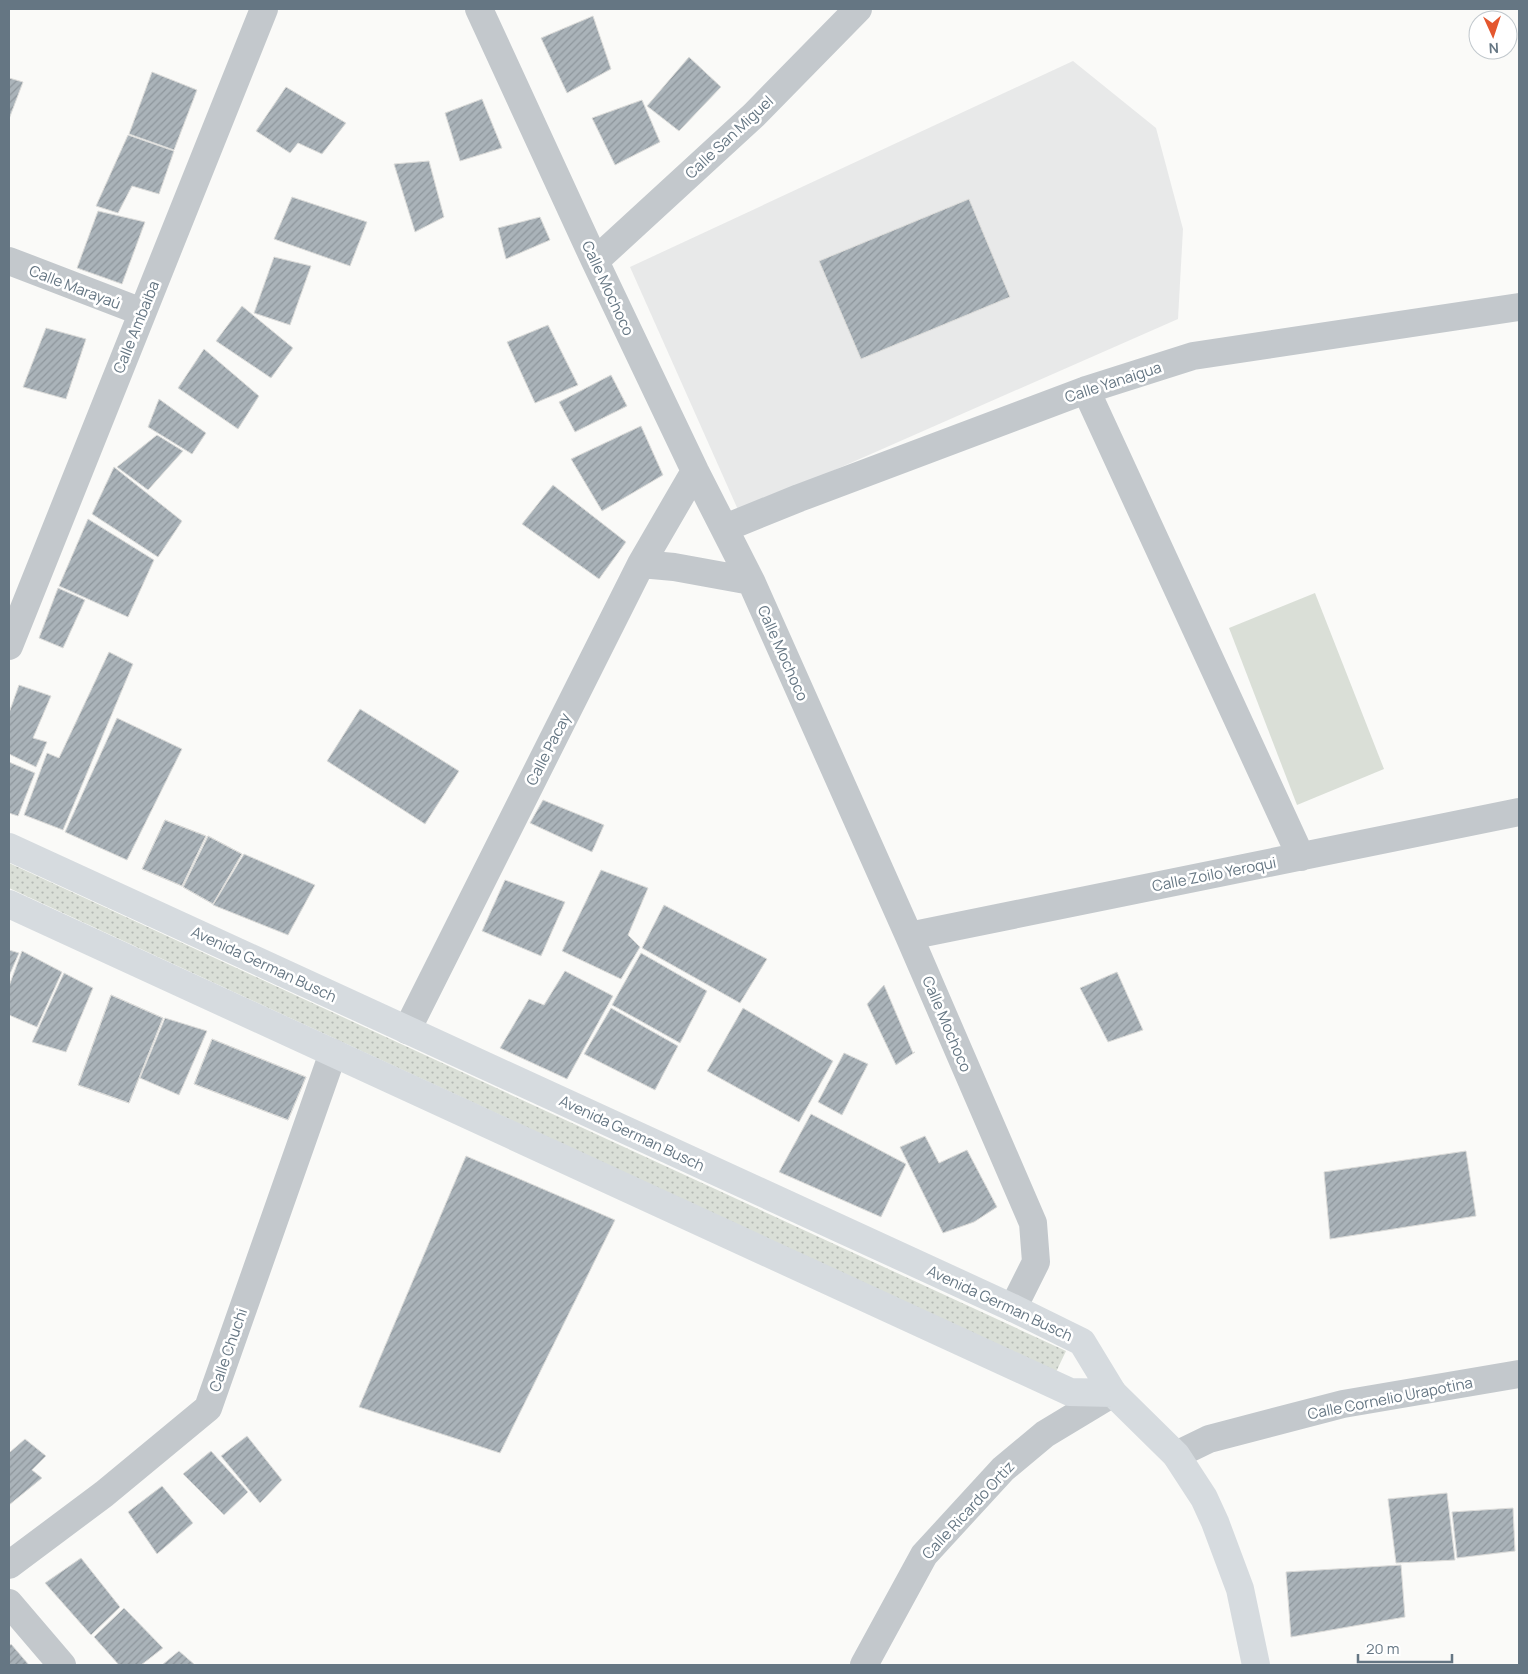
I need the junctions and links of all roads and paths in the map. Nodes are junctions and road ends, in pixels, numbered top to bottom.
1 (264, 9) edge
2 (479, 9) edge
3 (858, 9) edge
4 (9, 261) edge
5 (596, 261) junction
6 (1519, 307) edge
7 (142, 312) junction
8 (1086, 390) junction
9 (696, 471) junction
10 (725, 528) junction
11 (641, 564) junction
12 (751, 581) junction
13 (9, 646) edge
14 (1519, 812) edge
15 (9, 847) edge
16 (1301, 857) junction
17 (9, 904) edge
18 (909, 936) junction
19 (407, 1030) junction
20 (333, 1053) junction
21 (1013, 1308) junction
22 (1519, 1374) edge
23 (1113, 1393) junction
24 (1176, 1455) junction
25 (9, 1565) edge
26 (9, 1603) edge
27 (62, 1665) edge
28 (864, 1665) edge
29 (1256, 1665) edge

1 - 7 street, Calle Ambaiba
2 - 5 street, Calle Mochoco
3 - 5 street, Calle San Miguel
4 - 7 street, Calle Marayaú
5 - 9 street, Calle Mochoco
6 - 8 street, Calle Yanaigua
7 - 13 street, Calle Ambaiba
8 - 10 street, Calle Yanaigua
8 - 16 street
9 - 10 street, Calle Mochoco
9 - 11 street, Calle Pacay
10 - 12 street, Calle Mochoco
11 - 12 street
11 - 19 street, Calle Pacay
12 - 18 street, Calle Mochoco
14 - 16 street, Calle Zoilo Yeroqui
15 - 19 main road, Avenida German Busch
16 - 18 street, Calle Zoilo Yeroqui
17 - 20 main road
18 - 21 street, Calle Mochoco
19 - 21 main road, Avenida German Busch
20 - 23 main road
20 - 25 street, Calle Chuchi
21 - 23 main road, Avenida German Busch
22 - 24 street, Calle Cornelio Urapotina
23 - 24 main road, Avenida German Busch
23 - 28 street, Calle Ricardo Ortiz
24 - 29 main road, Avenida German Busch
26 - 27 street

